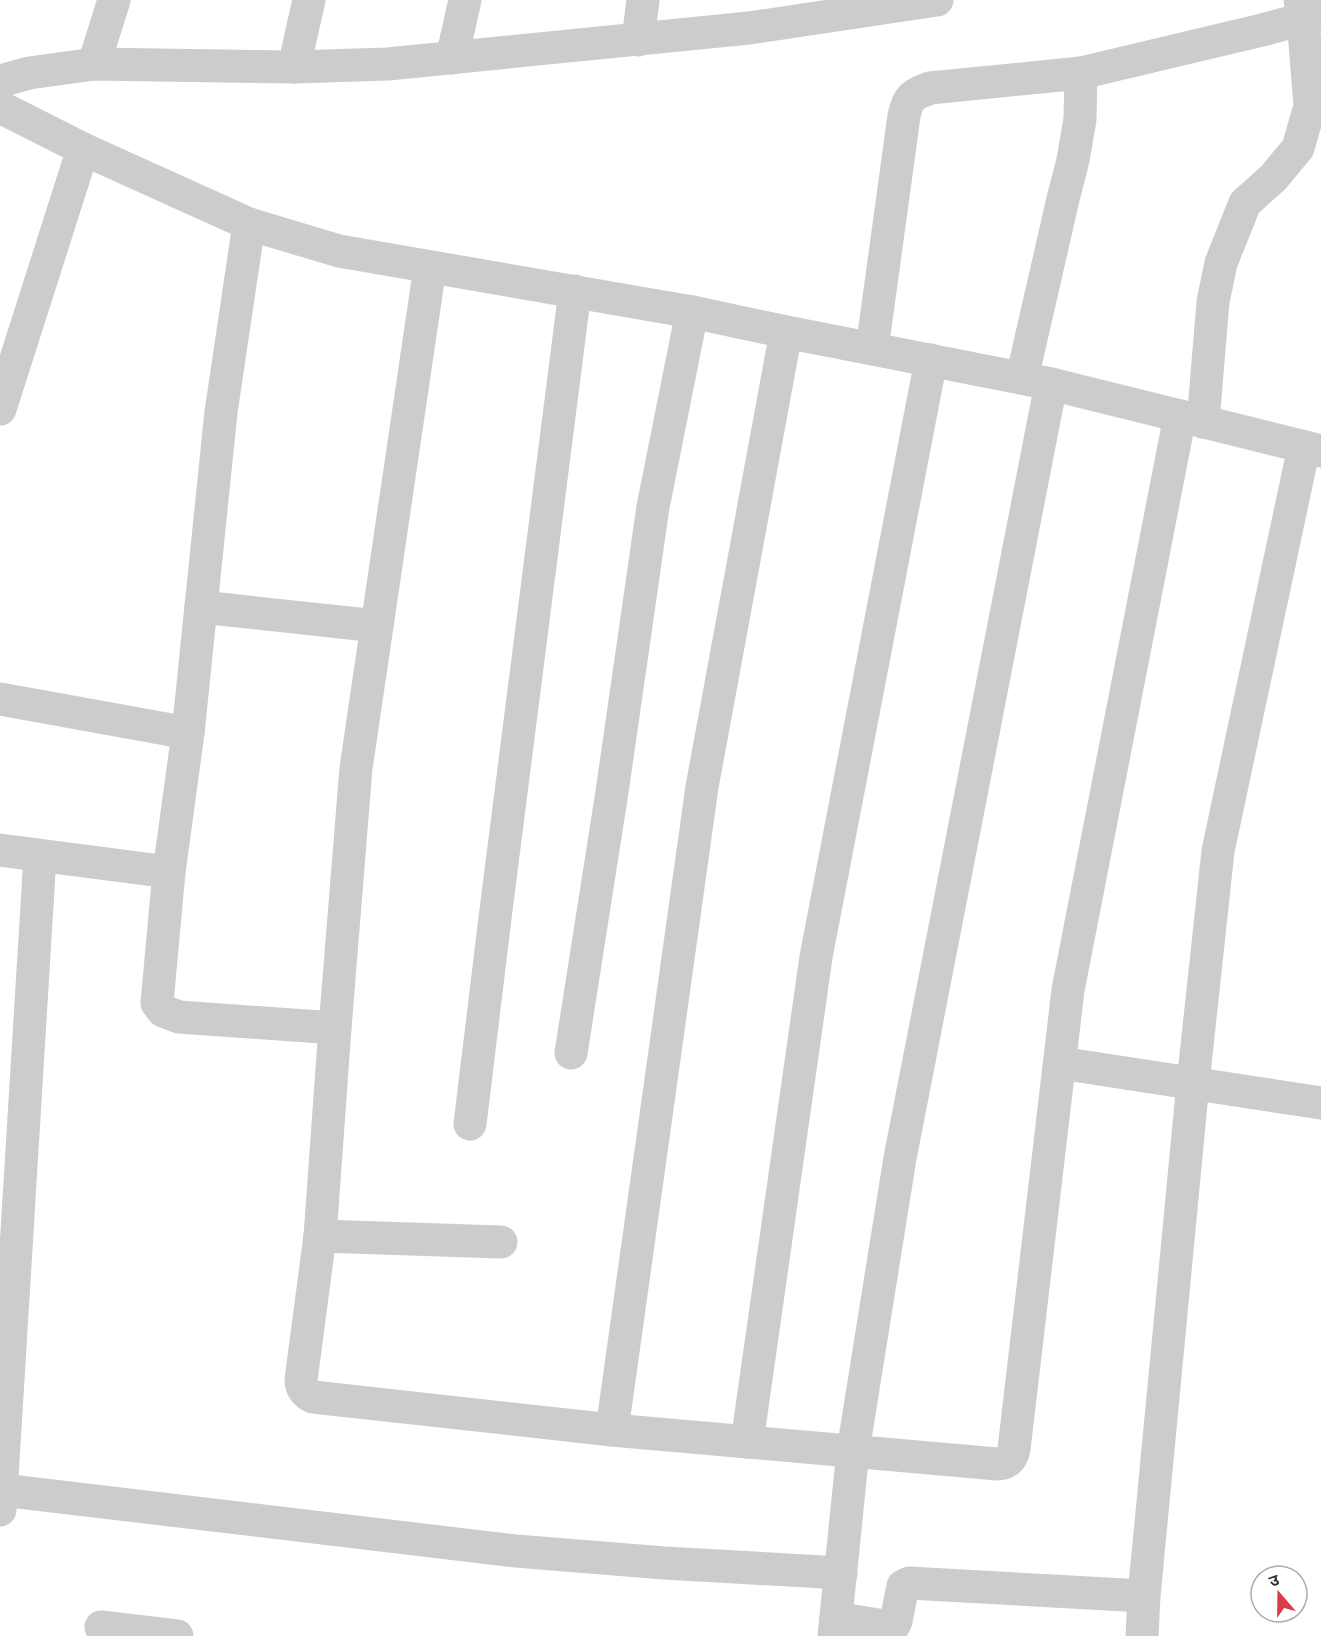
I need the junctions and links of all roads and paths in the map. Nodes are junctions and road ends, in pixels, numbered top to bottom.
1 (114, 0) edge
2 (309, 0) edge
3 (465, 0) edge
4 (643, 0) edge
5 (937, 0) edge
6 (828, 8) edge
7 (1308, 11) edge
8 (638, 40) junction
9 (452, 58) junction
10 (94, 64) junction
11 (294, 67) junction
12 (1081, 73) junction
13 (0, 81) edge
14 (0, 107) edge
15 (1310, 148) edge
16 (83, 149) junction
17 (249, 224) junction
18 (430, 267) junction
19 (575, 291) junction
20 (692, 312) junction
21 (786, 332) junction
22 (872, 349) junction
23 (931, 360) junction
24 (6, 369) edge
25 (1036, 381) junction
26 (0, 409) edge
27 (1192, 419) junction
28 (1312, 449) edge
29 (201, 607) junction
30 (377, 626) junction
31 (0, 699) edge
32 (189, 733) junction
33 (0, 850) edge
34 (40, 856) junction
35 (169, 872) junction
36 (335, 1028) junction
37 (572, 1053) dead end
38 (1060, 1063) junction
39 (1193, 1083) junction
40 (1321, 1103) edge
41 (471, 1124) dead end
42 (320, 1236) junction
43 (501, 1242) dead end
44 (612, 1430) junction
45 (747, 1442) junction
46 (853, 1451) junction
47 (1, 1500) edge
48 (841, 1573) junction
49 (1144, 1596) junction
50 (101, 1627) dead end
51 (835, 1627) edge
52 (177, 1636) edge
53 (1142, 1636) edge

1 - 10 street
2 - 11 street
3 - 9 street
4 - 8 street
5 - 6 street
6 - 8 street
7 - 12 street
7 - 15 street
8 - 9 street
9 - 11 street
10 - 11 street
10 - 13 street
12 - 22 street
12 - 25 street
14 - 16 street
15 - 27 street
16 - 17 street
16 - 24 street
17 - 18 street
17 - 29 street
18 - 19 street
18 - 30 street
19 - 20 street
19 - 41 street
20 - 21 street
20 - 37 street
21 - 22 street
21 - 44 street
22 - 23 street
23 - 25 street
23 - 45 street
24 - 26 street
25 - 27 street
25 - 46 street
27 - 28 street
27 - 38 street
28 - 39 street
29 - 30 street
29 - 32 street
30 - 36 street
31 - 32 street
32 - 35 street
33 - 34 street
34 - 35 street
34 - 47 street
35 - 36 street
36 - 42 street
38 - 39 street
38 - 46 street
39 - 40 street
39 - 49 street
42 - 43 street
42 - 44 street
44 - 45 street
45 - 46 street
46 - 48 street
47 - 48 street
48 - 51 street
49 - 51 street
49 - 53 street
50 - 52 street

